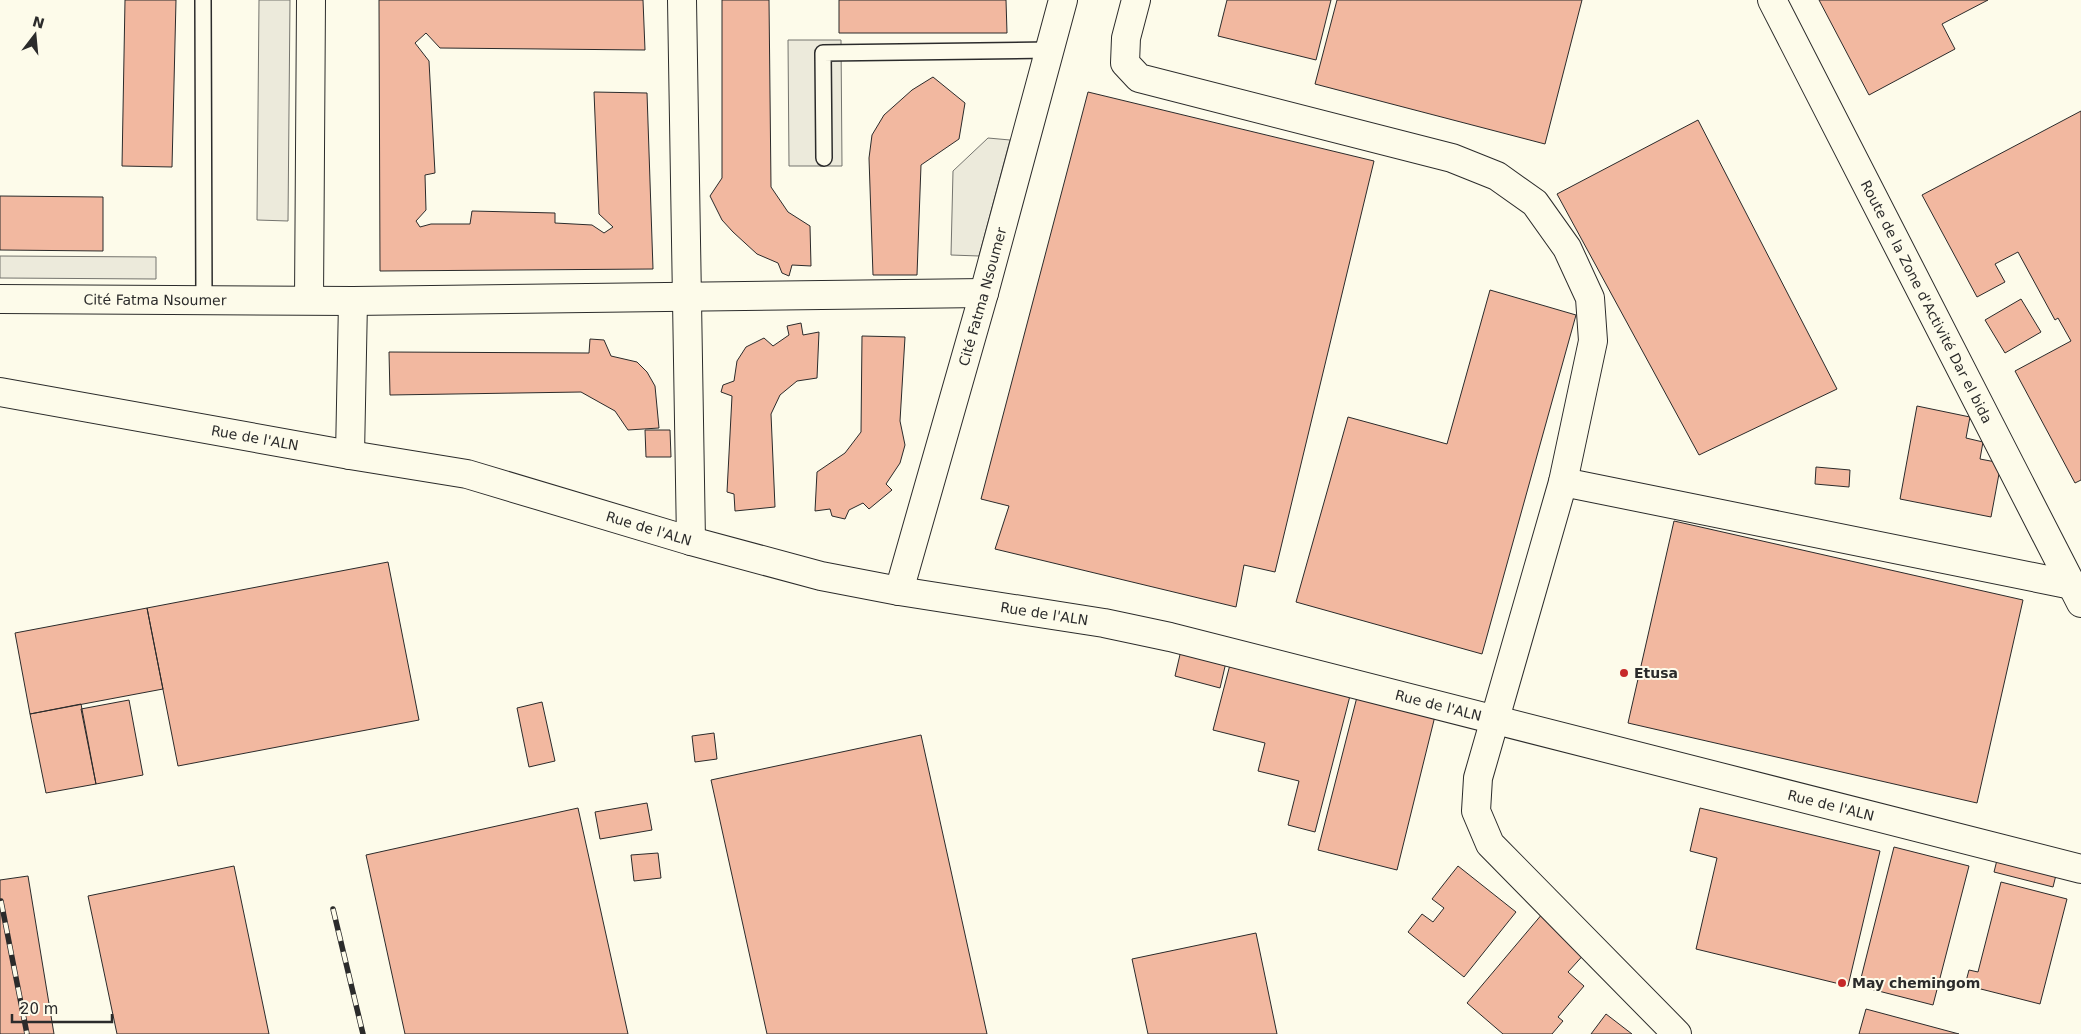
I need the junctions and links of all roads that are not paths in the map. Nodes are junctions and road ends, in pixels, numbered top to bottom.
1 (203, 0) edge
2 (311, 0) edge
3 (682, 0) edge
4 (1063, 0) edge
5 (1136, 0) edge
6 (1772, 0) edge
7 (1050, 50) junction
8 (824, 158) dead end
9 (984, 293) junction
10 (686, 297) junction
11 (0, 299) edge
12 (204, 300) junction
13 (309, 300) junction
14 (353, 301) junction
15 (0, 392) edge
16 (350, 455) junction
17 (1563, 482) junction
18 (691, 541) junction
19 (899, 591) junction
20 (2076, 594) edge
21 (1496, 721) junction
22 (2081, 869) edge
23 (1677, 1034) edge

1 - 12 lane
2 - 13 street
3 - 10 street
4 - 7 street, Cité Fatma Nsoumer
5 - 17 street
6 - 20 street, Route de la Zone d'Activité Dar el bida
7 - 8 lane
7 - 9 street, Cité Fatma Nsoumer
9 - 10 street, Cité Fatma Nsoumer
9 - 19 street, Cité Fatma Nsoumer
10 - 14 street, Cité Fatma Nsoumer
10 - 18 street
11 - 12 street, Cité Fatma Nsoumer
12 - 13 street, Cité Fatma Nsoumer
13 - 14 street, Cité Fatma Nsoumer
14 - 16 street
15 - 16 street, Rue de l'ALN
16 - 18 street, Rue de l'ALN
17 - 20 street
17 - 21 street
18 - 19 street, Rue de l'ALN
19 - 21 street, Rue de l'ALN
21 - 22 street, Rue de l'ALN
21 - 23 street

